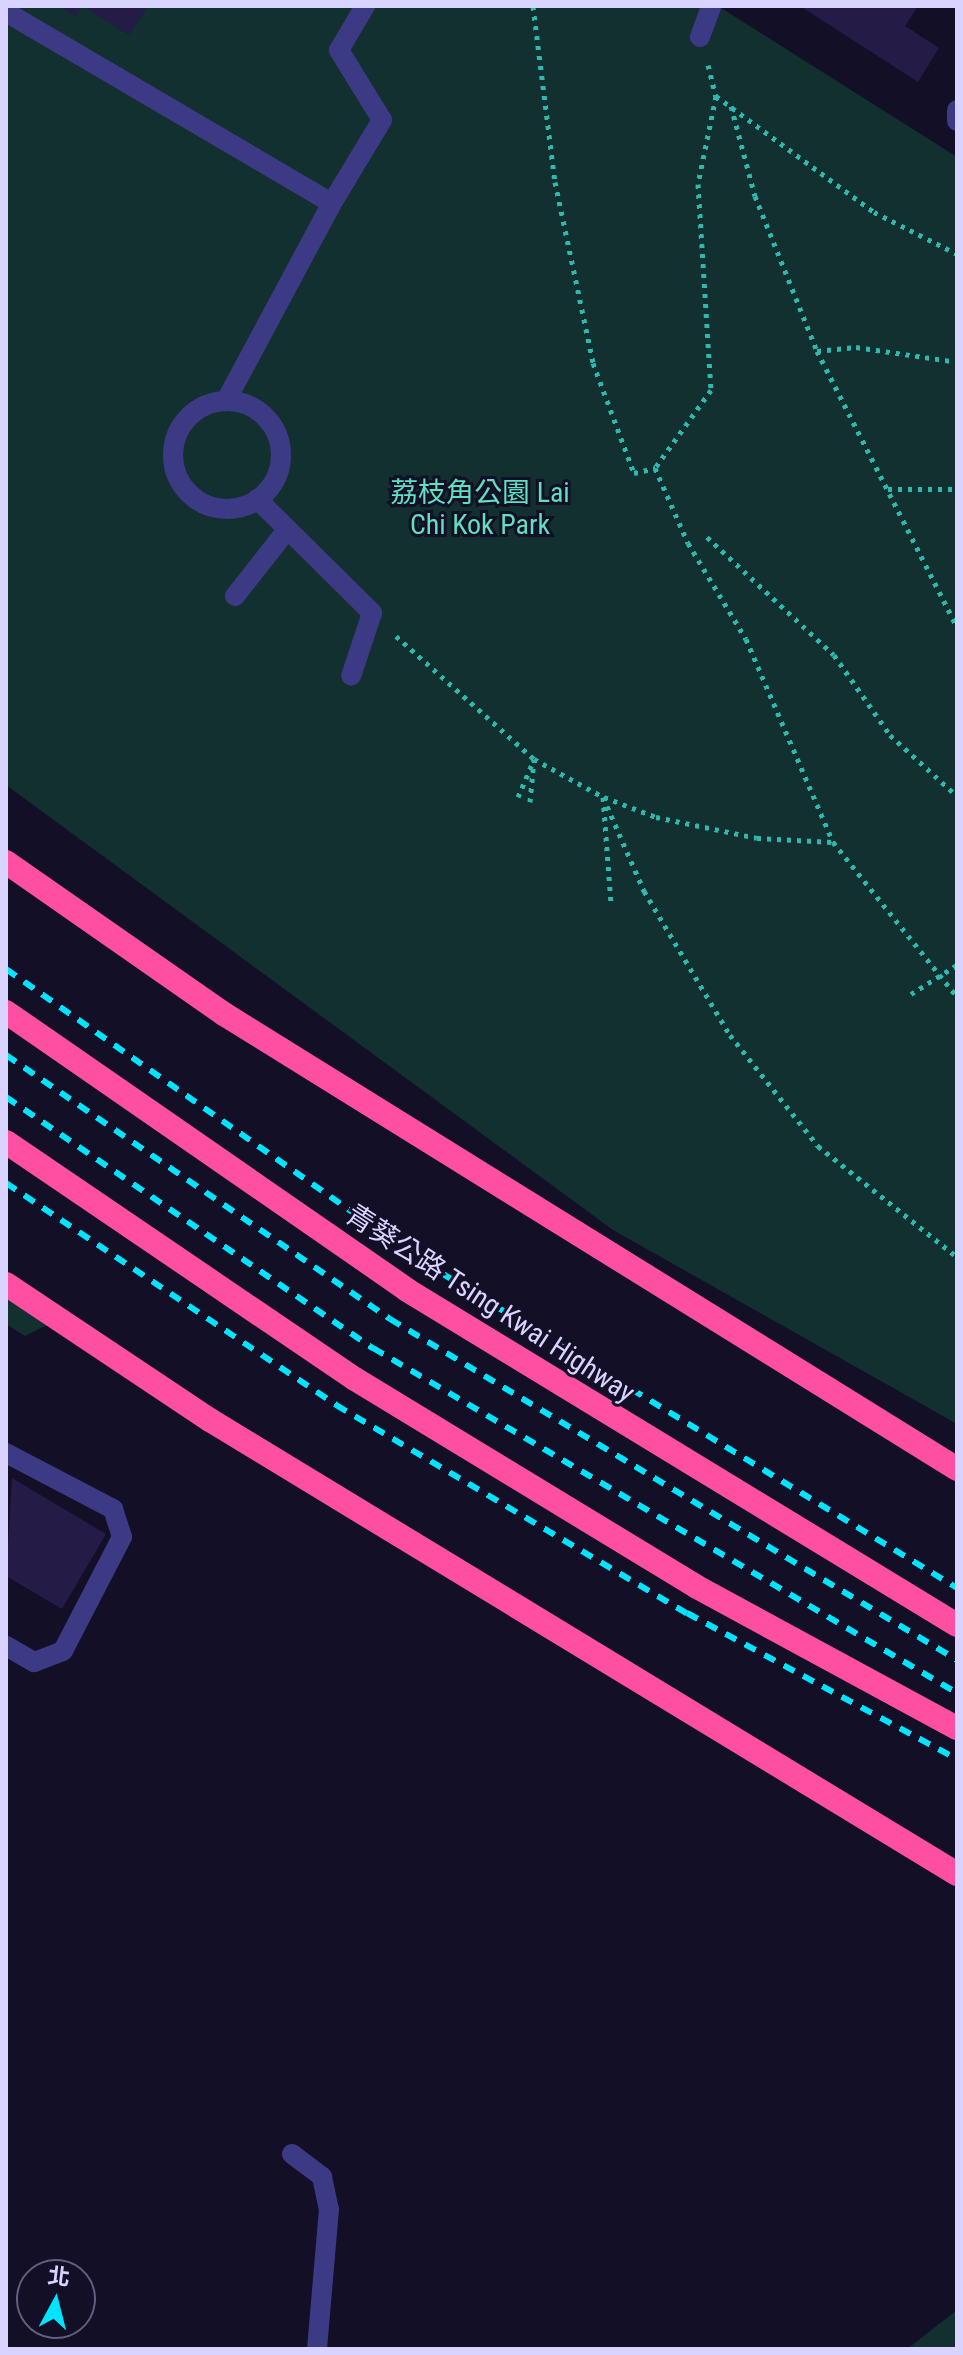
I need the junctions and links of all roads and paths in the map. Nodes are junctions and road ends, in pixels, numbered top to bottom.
1 (365, 6) edge
2 (533, 6) edge
3 (711, 6) edge
4 (6, 12) edge
5 (700, 37) joint
6 (716, 96) junction
7 (731, 106) junction
8 (957, 110) edge
9 (957, 121) edge
10 (332, 203) junction
11 (957, 254) edge
12 (817, 351) junction
13 (957, 362) edge
14 (226, 401) junction
15 (655, 468) junction
16 (887, 489) junction
17 (957, 489) edge
18 (257, 499) junction
19 (287, 530) junction
20 (707, 537) dead end
21 (235, 596) dead end
22 (372, 613) junction
23 (957, 627) edge
24 (351, 676) dead end
25 (534, 759) junction
26 (957, 796) edge
27 (518, 797) dead end
28 (603, 797) junction
29 (530, 802) dead end
30 (833, 842) junction
31 (6, 862) edge
32 (611, 904) dead end
33 (957, 965) edge
34 (938, 977) junction
35 (911, 994) dead end
36 (957, 997) edge
37 (6, 1012) edge
38 (6, 1142) edge
39 (957, 1257) edge
40 (6, 1284) edge
41 (6, 1453) edge
42 (957, 1469) edge
43 (957, 1625) edge
44 (6, 1646) edge
45 (957, 1728) edge
46 (957, 1874) edge
47 (292, 2154) dead end
48 (317, 2349) edge

1 - 10 street
2 - 15 path
3 - 5 street
4 - 10 street
5 - 6 path
6 - 7 path
6 - 15 path
7 - 11 path
7 - 12 path
8 - 9 street
10 - 14 street
12 - 13 path
12 - 16 path
14 - 18 street
14 - 18 street
15 - 30 path
16 - 17 path
16 - 23 path
18 - 19 street
19 - 21 street
19 - 22 street
20 - 26 path
22 - 24 street
22 - 25 path
25 - 27 path
25 - 28 path
25 - 29 path
28 - 30 path
28 - 32 path
28 - 39 path
30 - 34 path
31 - 42 highway
33 - 34 path
34 - 35 path
34 - 36 path
37 - 43 highway, 青葵公路 Tsing Kwai Highway
38 - 45 highway
40 - 46 highway
41 - 44 street
47 - 48 street

